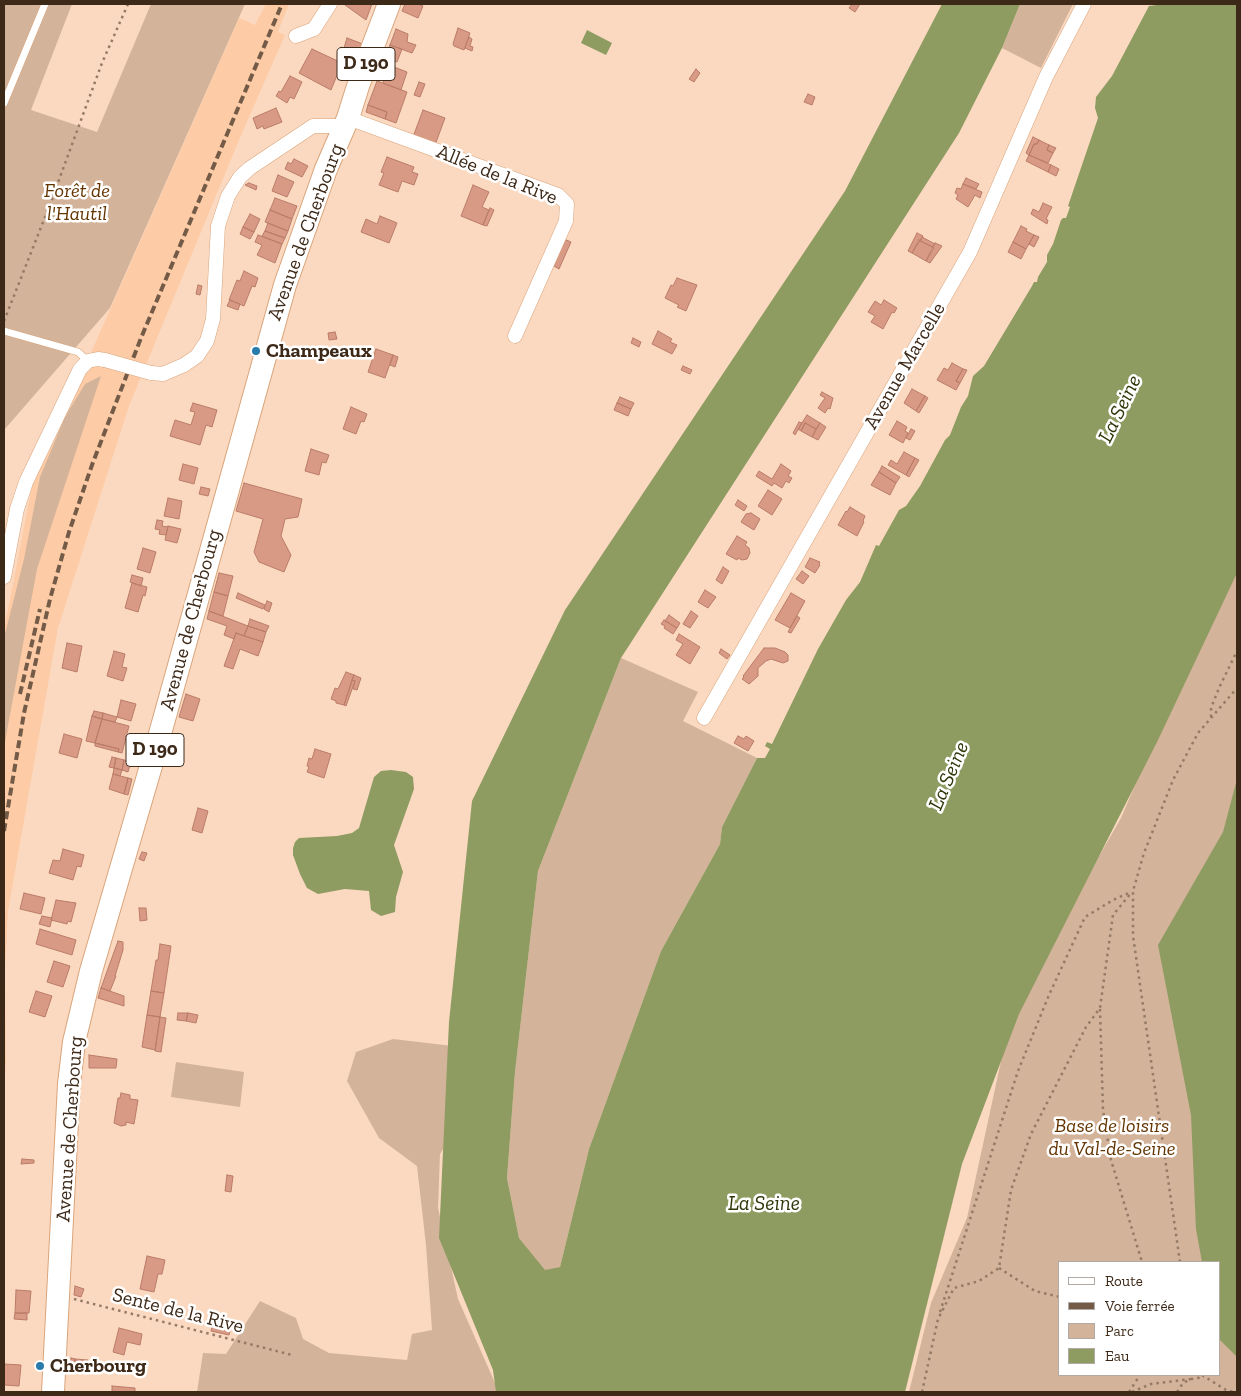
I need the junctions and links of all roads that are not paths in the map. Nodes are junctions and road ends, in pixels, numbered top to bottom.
1 (45, 4) edge
2 (330, 4) edge
3 (389, 4) edge
4 (1084, 4) edge
5 (296, 36) dead end
6 (4, 103) edge
7 (346, 122) junction
8 (4, 331) edge
9 (515, 336) dead end
10 (88, 361) junction
11 (17, 509) junction
12 (4, 523) edge
13 (4, 577) edge
14 (704, 718) dead end
15 (53, 1392) edge

1 - 6 lane
2 - 5 street
3 - 7 main road, D 190
4 - 14 street, Avenue Marcelle
7 - 9 street, Allée de la Rive
7 - 10 street, bridge
7 - 15 main road, Avenue de Cherbourg / D 190
8 - 10 lane
10 - 11 street
11 - 12 street
11 - 13 street

